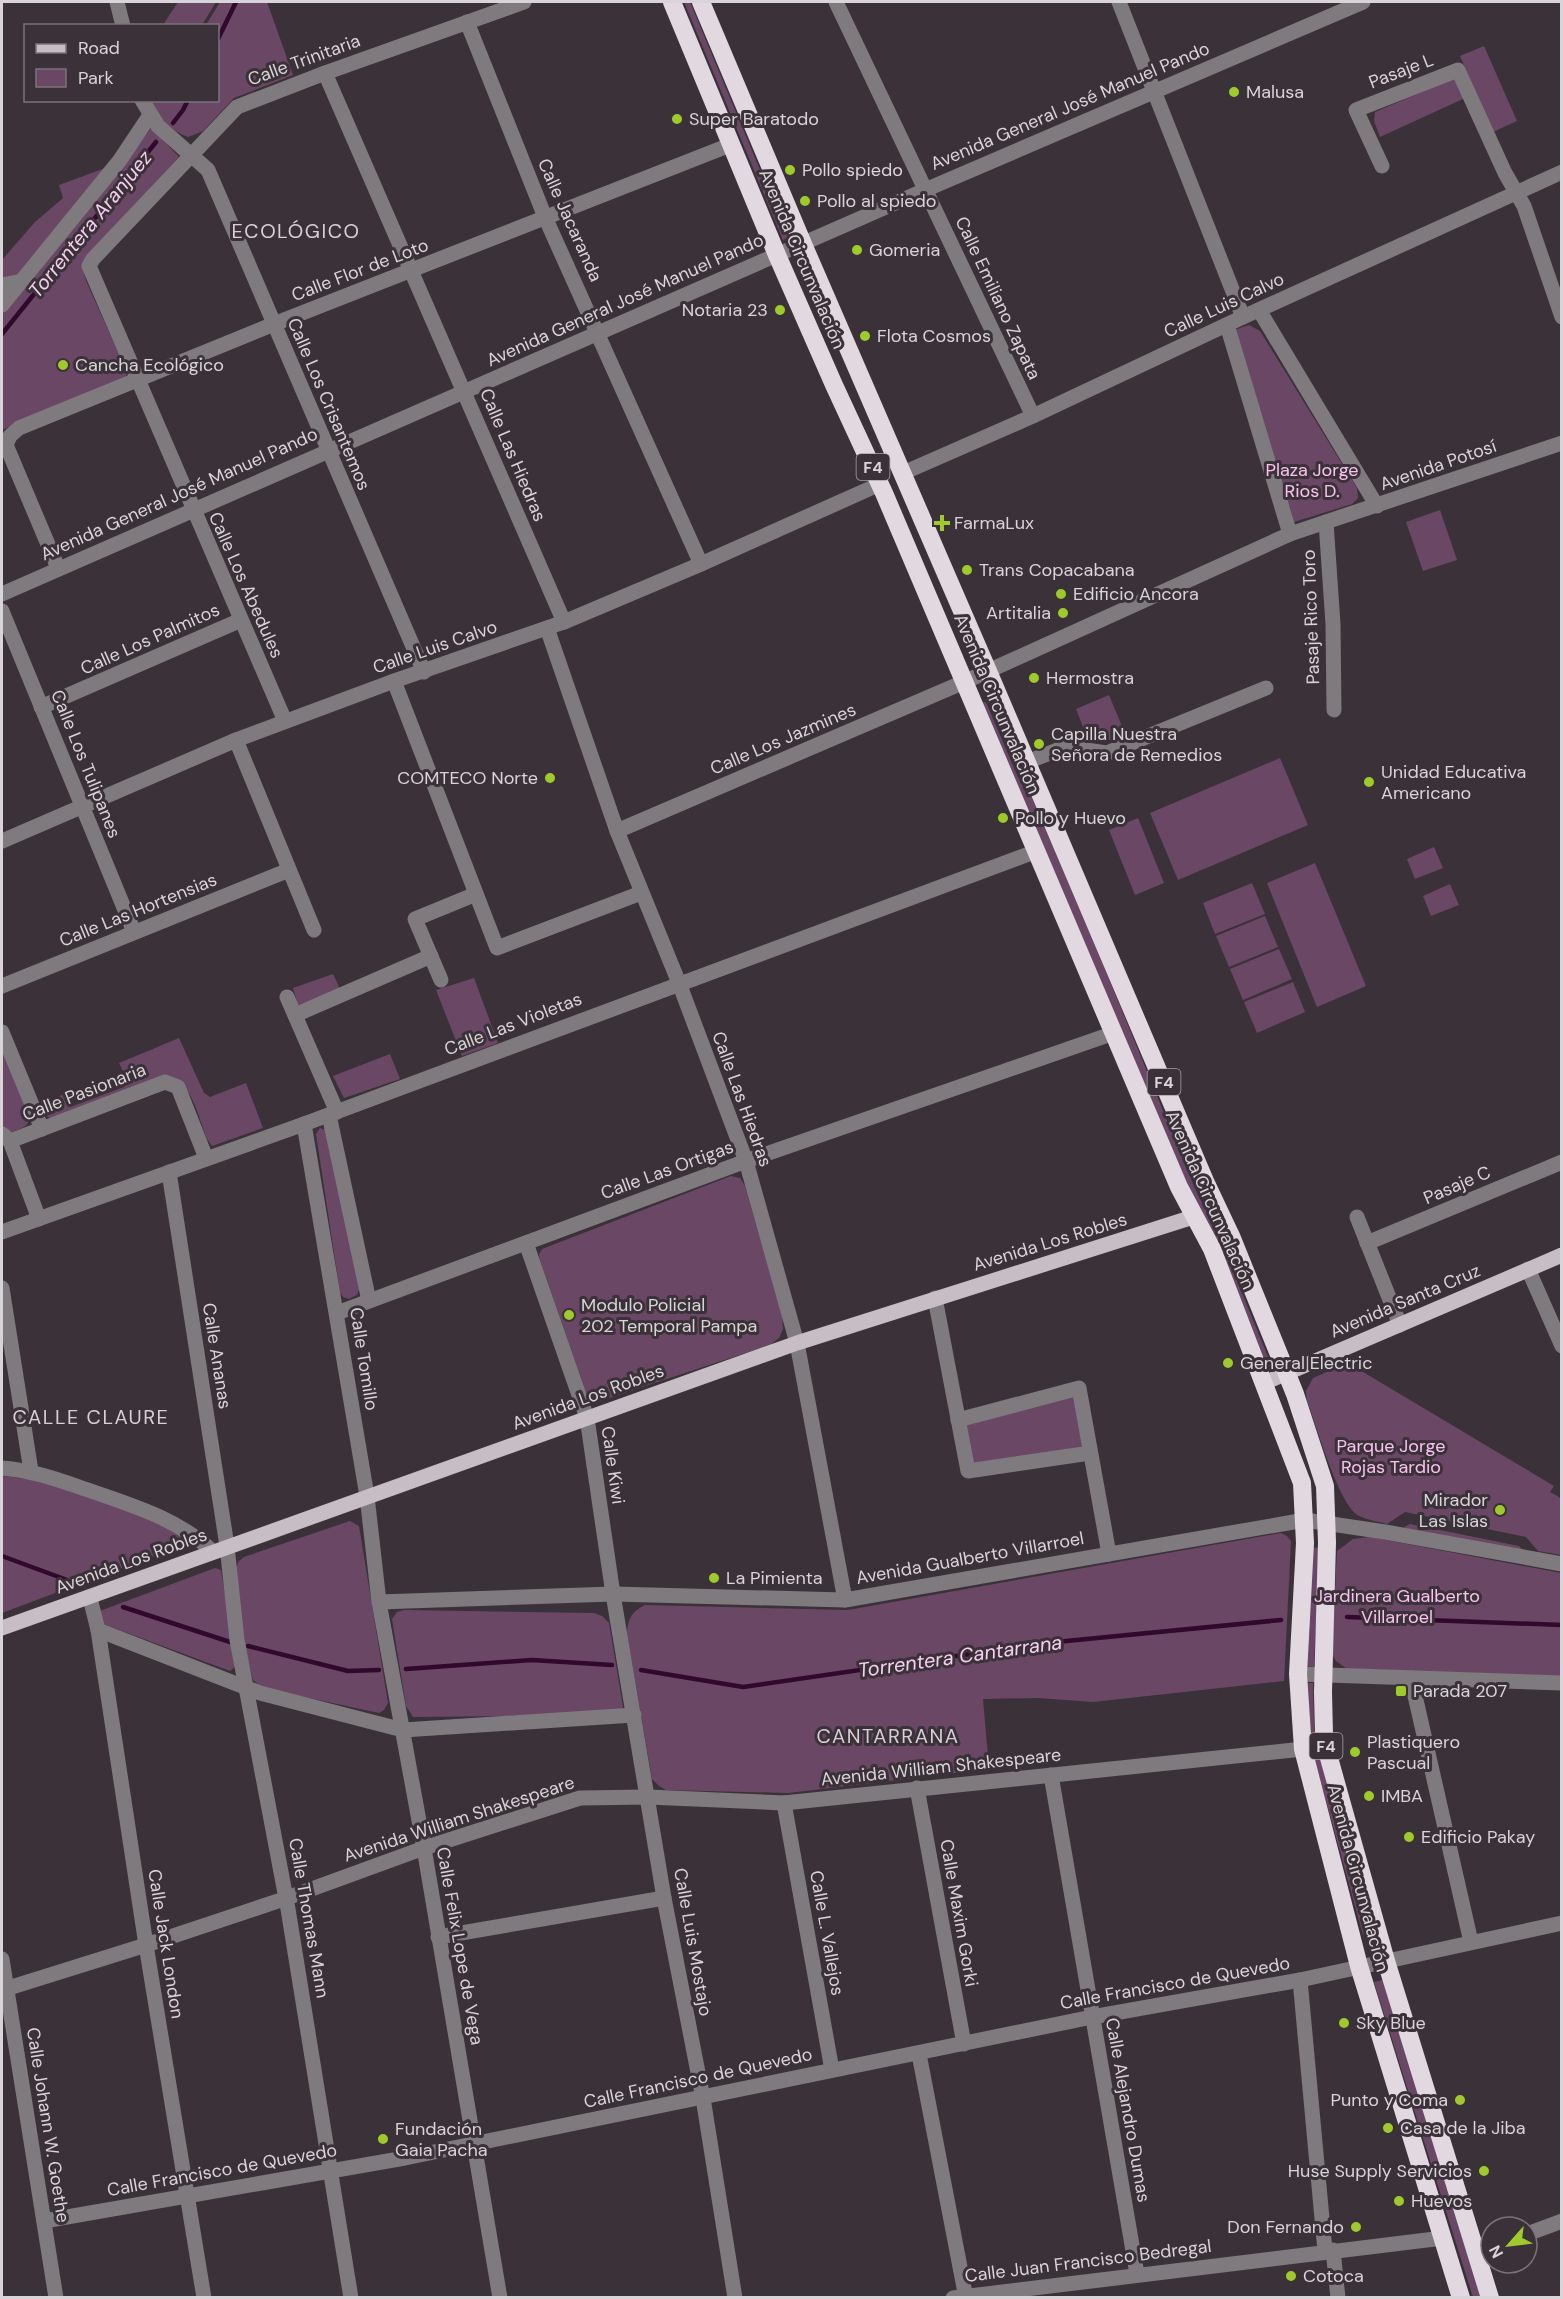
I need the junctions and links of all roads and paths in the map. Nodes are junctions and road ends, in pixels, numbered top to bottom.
1 (117, 2) edge
2 (524, 2) edge
3 (672, 2) edge
4 (701, 2) edge
5 (836, 2) edge
6 (1119, 2) edge
7 (1364, 2) edge
8 (467, 22) junction
9 (122, 24) edge
10 (325, 73) junction
11 (1154, 93) junction
12 (143, 102) edge
13 (150, 115) junction
14 (730, 145) junction
15 (193, 155) junction
16 (1382, 166) dead end
17 (1562, 172) edge
18 (925, 189) junction
19 (1516, 193) junction
20 (545, 217) junction
21 (803, 244) junction
22 (777, 255) junction
23 (89, 266) joint
24 (410, 272) junction
25 (22, 281) junction
26 (2, 285) edge
27 (2, 305) edge
28 (1259, 310) junction
29 (1243, 317) junction
30 (1562, 317) edge
31 (274, 324) junction
32 (1227, 325) junction
33 (599, 333) junction
34 (138, 380) junction
35 (464, 391) junction
36 (1033, 416) junction
37 (1562, 443) edge
38 (327, 450) junction
39 (903, 473) junction
40 (880, 484) junction
41 (1377, 506) junction
42 (192, 510) junction
43 (1326, 522) junction
44 (1290, 534) junction
45 (701, 564) junction
46 (58, 568) junction
47 (2, 594) edge
48 (2, 611) edge
49 (240, 620) junction
50 (564, 622) junction
51 (547, 628) junction
52 (988, 671) junction
53 (424, 672) junction
54 (394, 681) junction
55 (964, 682) junction
56 (1266, 688) dead end
57 (41, 707) junction
58 (1334, 710) dead end
59 (285, 721) junction
60 (236, 740) junction
61 (1027, 762) junction
62 (82, 807) junction
63 (617, 831) junction
64 (2, 841) edge
65 (1037, 851) junction
66 (290, 870) junction
67 (641, 893) junction
68 (476, 894) junction
69 (314, 930) dead end
70 (134, 932) junction
71 (431, 956) junction
72 (441, 980) dead end
73 (679, 983) junction
74 (2, 986) edge
75 (287, 998) dead end
76 (295, 1015) junction
77 (2, 1032) edge
78 (1114, 1033) junction
79 (333, 1113) junction
80 (304, 1124) junction
81 (42, 1129) junction
82 (6, 1138) edge
83 (206, 1158) junction
84 (746, 1161) junction
85 (1562, 1162) edge
86 (169, 1172) junction
87 (1193, 1217) junction
88 (1357, 1217) dead end
89 (39, 1219) junction
90 (2, 1232) edge
91 (526, 1243) junction
92 (1367, 1243) junction
93 (1562, 1256) edge
94 (1528, 1269) junction
95 (2, 1288) edge
96 (935, 1298) junction
97 (369, 1302) junction
98 (337, 1313) junction
99 (1400, 1325) junction
100 (797, 1342) junction
101 (1562, 1346) edge
102 (1287, 1374) junction
103 (1264, 1383) junction
104 (587, 1418) junction
105 (958, 1420) junction
106 (1090, 1453) junction
107 (2, 1468) edge
108 (31, 1471) junction
109 (367, 1496) junction
110 (1305, 1520) junction
111 (1327, 1523) junction
112 (227, 1546) junction
113 (212, 1551) junction
114 (1109, 1554) junction
115 (1562, 1564) edge
116 (613, 1594) junction
117 (90, 1598) junction
118 (845, 1600) junction
119 (379, 1602) junction
120 (2, 1628) edge
121 (98, 1630) junction
122 (1298, 1674) junction
123 (1324, 1674) junction
124 (1411, 1678) junction
125 (1562, 1683) edge
126 (246, 1688) junction
127 (634, 1715) junction
128 (403, 1730) junction
129 (1303, 1749) junction
130 (1052, 1775) junction
131 (917, 1788) junction
132 (648, 1797) junction
133 (784, 1803) junction
134 (424, 1848) junction
135 (286, 1898) junction
136 (664, 1898) junction
137 (1562, 1923) edge
138 (438, 1936) junction
139 (1472, 1942) junction
140 (146, 1945) junction
141 (2, 1959) edge
142 (1386, 1961) junction
143 (1359, 1966) junction
144 (1300, 1980) junction
145 (4, 1989) edge
146 (1092, 2017) junction
147 (964, 2044) junction
148 (919, 2054) junction
149 (832, 2070) junction
150 (703, 2098) junction
151 (474, 2144) junction
152 (332, 2172) junction
153 (188, 2196) junction
154 (44, 2221) junction
155 (1562, 2221) edge
156 (1539, 2230) edge
157 (1443, 2238) junction
158 (1479, 2239) edge
159 (1329, 2251) junction
160 (1137, 2274) junction
161 (1487, 2275) edge
162 (961, 2297) edge
163 (56, 2298) edge
164 (204, 2298) edge
165 (351, 2298) edge
166 (500, 2298) edge
167 (735, 2298) edge
168 (1338, 2298) edge
169 (1461, 2298) edge
170 (1490, 2298) edge

1 - 9 street
2 - 8 street, Calle Trinitaria
3 - 14 highway, Avenida Circunvalación / F4
4 - 21 highway, Avenida Circunvalación / F4
5 - 18 street, Calle Emiliano Zapata
6 - 11 street
7 - 11 street, Avenida General José Manuel Pando
8 - 10 street, Calle Trinitaria
8 - 20 street, Calle Jacaranda
10 - 15 street, Calle Trinitaria
10 - 24 street, Calle Las Hiedras
11 - 18 street, Avenida General José Manuel Pando
11 - 29 street
12 - 13 street, Calle Los Crisantemos
13 - 15 street, Calle Los Crisantemos
13 - 25 street
14 - 20 street, Calle Flor de Loto
14 - 22 highway, Avenida Circunvalación / F4
15 - 23 street, Calle Trinitaria
15 - 31 street, Calle Los Crisantemos
16 - 19 street, Pasaje L
17 - 19 street, Calle Luis Calvo
18 - 21 street, Avenida General José Manuel Pando
18 - 36 street, Calle Emiliano Zapata
19 - 28 street, Calle Luis Calvo
19 - 30 street
20 - 24 street, Calle Flor de Loto
20 - 33 street, Calle Jacaranda
21 - 22 street, Avenida General José Manuel Pando
21 - 39 highway, Avenida Circunvalación / F4
22 - 33 street, Avenida General José Manuel Pando
22 - 40 highway, Avenida Circunvalación / F4
23 - 34 street, Calle Los Abedules
24 - 31 street, Calle Flor de Loto
24 - 35 street, Calle Las Hiedras
25 - 26 street
25 - 27 street
28 - 29 street, Calle Luis Calvo
28 - 41 street
29 - 32 street, Calle Luis Calvo
31 - 34 street, Calle Flor de Loto
31 - 38 street, Calle Los Crisantemos
32 - 36 street, Calle Luis Calvo
32 - 44 street
33 - 35 street, Avenida General José Manuel Pando
33 - 45 street, Calle Jacaranda
34 - 42 street, Calle Los Abedules
34 - 46 street, Calle Flor de Loto
35 - 38 street, Avenida General José Manuel Pando
35 - 50 street, Calle Las Hiedras
36 - 39 street, Calle Luis Calvo
37 - 41 street, Avenida Potosí
38 - 42 street, Avenida General José Manuel Pando
38 - 53 street, Calle Los Crisantemos
39 - 52 highway, Avenida Circunvalación / F4
40 - 45 street, Calle Luis Calvo
40 - 55 highway, Avenida Circunvalación / F4
41 - 43 street, Avenida Potosí
42 - 46 street, Avenida General José Manuel Pando
42 - 49 street, Calle Los Abedules
43 - 44 street, Avenida Potosí
43 - 58 street, Pasaje Rico Toro
44 - 52 street, Avenida Potosí
45 - 50 street, Calle Luis Calvo
46 - 47 street, Avenida General José Manuel Pando
48 - 57 street, Calle Los Tulipanes
49 - 57 street, Calle Los Palmitos
49 - 59 street, Calle Los Abedules
50 - 51 street, Calle Luis Calvo
51 - 53 street, Calle Luis Calvo
51 - 63 street, Calle Las Hiedras
52 - 55 street, Avenida Potosí
52 - 61 highway, Avenida Circunvalación / F4
53 - 54 street, Calle Luis Calvo
54 - 59 street, Calle Luis Calvo
54 - 68 street
55 - 63 street, Calle Los Jazmines
55 - 65 highway, Avenida Circunvalación / F4
56 - 61 street
57 - 62 street, Calle Los Tulipanes
59 - 60 street, Calle Luis Calvo
60 - 62 street, Calle Luis Calvo
60 - 66 street
61 - 102 highway, Avenida Circunvalación / F4
62 - 64 street, Calle Luis Calvo
62 - 70 street, Calle Los Tulipanes
63 - 67 street, Calle Las Hiedras
65 - 73 street, Calle Las Violetas
65 - 78 highway, Avenida Circunvalación / F4
66 - 69 street
66 - 70 street, Calle Las Hortensias
67 - 68 street
67 - 73 street, Calle Las Hiedras
68 - 71 street
70 - 74 street, Calle Las Hortensias
71 - 72 street
71 - 76 street
73 - 79 street, Calle Las Violetas
73 - 84 street, Calle Las Hiedras
75 - 76 street, Calle Tomillo
76 - 79 street, Calle Tomillo
77 - 81 street
78 - 84 street, Calle Las Ortigas
78 - 87 highway, Avenida Circunvalación / F4
79 - 80 street, Calle Las Violetas
79 - 97 street, Calle Tomillo
80 - 83 street, Calle Las Violetas
80 - 98 street, Calle Tomillo
81 - 82 street, Calle Pasionaria
81 - 83 street, Calle Pasionaria
82 - 89 street, Calle Pasionaria
83 - 86 street, Calle Las Violetas
84 - 91 street, Calle Las Ortigas
84 - 100 street, Calle Las Hiedras
85 - 92 street, Pasaje C
86 - 89 street, Calle Las Violetas
86 - 112 street, Calle Ananas
87 - 96 main road, Avenida Los Robles
87 - 103 highway, Avenida Circunvalación / F4
88 - 92 street
89 - 90 street, Calle Las Violetas
91 - 97 street, Calle Las Ortigas
91 - 104 street, Calle Kiwi
92 - 99 street
93 - 94 main road, Avenida Santa Cruz
94 - 99 main road, Avenida Santa Cruz
94 - 101 street
95 - 108 street
96 - 100 main road, Avenida Los Robles
96 - 105 street
97 - 98 street, Calle Las Ortigas
98 - 109 street, Calle Tomillo
99 - 102 main road, Avenida Santa Cruz
100 - 104 main road, Avenida Los Robles
100 - 118 street, Calle Las Hiedras
102 - 103 main road, Avenida Santa Cruz
102 - 111 highway, Avenida Circunvalación / F4
103 - 110 highway, Avenida Circunvalación / F4
104 - 109 main road, Avenida Los Robles
104 - 116 street, Calle Kiwi
105 - 106 street
105 - 106 street
106 - 114 street
107 - 108 street
108 - 113 street
109 - 112 main road, Avenida Los Robles
109 - 119 street, Calle Tomillo
110 - 111 street, Avenida Gualberto Villarroel
110 - 114 street, Avenida Gualberto Villarroel
110 - 122 highway, Avenida Circunvalación / F4
111 - 115 street, Avenida Gualberto Villarroel
111 - 123 highway, Avenida Circunvalación / F4
112 - 113 main road, Avenida Los Robles
112 - 126 street, Calle Thomas Mann
113 - 117 main road, Avenida Los Robles
114 - 118 street, Avenida Gualberto Villarroel
116 - 118 street, Avenida Gualberto Villarroel
116 - 119 street, Avenida Gualberto Villarroel
116 - 127 street, Calle Luis Mostajo
117 - 120 main road, Avenida Los Robles
117 - 121 street, Calle Jack London
119 - 128 street, Calle Felix Lope de Vega
121 - 126 street
121 - 140 street, Calle Jack London
122 - 123 street
122 - 129 highway, Avenida Circunvalación / F4
123 - 124 street
123 - 142 highway, Avenida Circunvalación / F4
124 - 125 street
124 - 139 street
126 - 128 street
126 - 135 street, Calle Thomas Mann
127 - 128 street
127 - 132 street, Calle Luis Mostajo
128 - 134 street, Calle Felix Lope de Vega
129 - 130 street, Avenida William Shakespeare
129 - 143 highway, Avenida Circunvalación / F4
130 - 131 street, Avenida William Shakespeare
130 - 146 street, Calle Alejandro Dumas
131 - 133 street, Avenida William Shakespeare
131 - 147 street, Calle Maxim Gorki
132 - 133 street, Avenida William Shakespeare
132 - 134 street, Avenida William Shakespeare
132 - 136 street, Calle Luis Mostajo
133 - 149 street, Calle L. Vallejos
134 - 135 street, Avenida William Shakespeare
134 - 138 street, Calle Felix Lope de Vega
135 - 140 street, Avenida William Shakespeare
135 - 152 street, Calle Thomas Mann
136 - 138 street
136 - 150 street, Calle Luis Mostajo
137 - 139 street, Calle Francisco de Quevedo
138 - 151 street, Calle Felix Lope de Vega
139 - 142 street, Calle Francisco de Quevedo
140 - 145 street, Avenida William Shakespeare
140 - 153 street, Calle Jack London
141 - 145 street, Calle Johann W. Goethe
142 - 143 street, Calle Francisco de Quevedo
142 - 158 highway, Avenida Circunvalación / F4
143 - 144 street, Calle Francisco de Quevedo
143 - 157 highway, Avenida Circunvalación / F4
144 - 146 street, Calle Francisco de Quevedo
144 - 159 street
145 - 154 street, Calle Johann W. Goethe
146 - 147 street, Calle Francisco de Quevedo
146 - 160 street, Calle Alejandro Dumas
147 - 148 street, Calle Francisco de Quevedo
148 - 149 street, Calle Francisco de Quevedo
148 - 162 street
149 - 150 street, Calle Francisco de Quevedo
150 - 151 street, Calle Francisco de Quevedo
150 - 167 street, Calle Luis Mostajo
151 - 152 street, Calle Francisco de Quevedo
151 - 166 street, Calle Felix Lope de Vega
152 - 153 street, Calle Francisco de Quevedo
152 - 165 street, Calle Thomas Mann
153 - 154 street, Calle Francisco de Quevedo
153 - 164 street, Calle Jack London
154 - 163 street, Calle Johann W. Goethe
155 - 156 street
157 - 159 street, Calle Juan Francisco Bedregal
157 - 169 highway, Avenida Circunvalación / F4
159 - 160 street, Calle Juan Francisco Bedregal
159 - 168 street
160 - 162 street, Calle Juan Francisco Bedregal
161 - 170 highway, Avenida Circunvalación / F4

